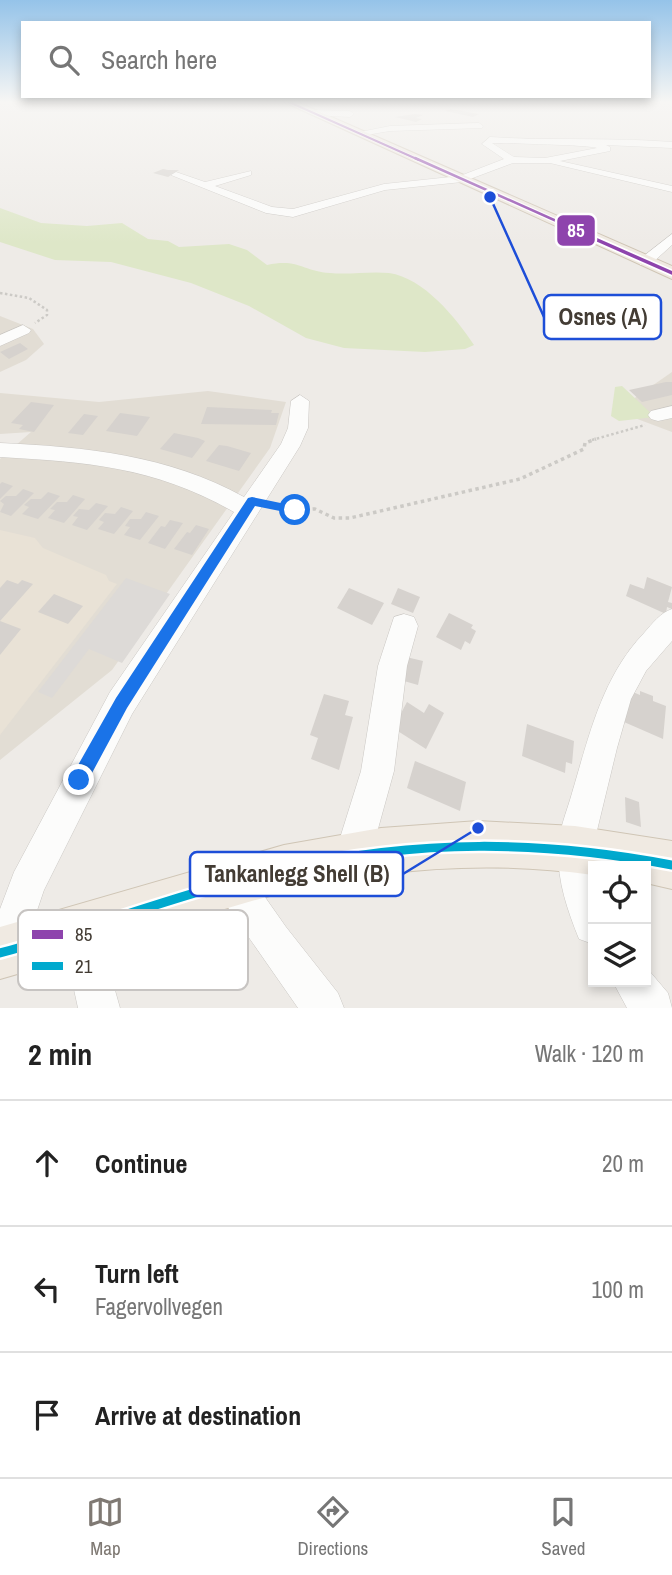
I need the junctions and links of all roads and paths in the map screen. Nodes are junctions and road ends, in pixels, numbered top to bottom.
1 (396, 149) edge
2 (495, 149) edge
3 (607, 149) edge
4 (512, 160) junction
5 (545, 161) junction
6 (247, 173) dead end
7 (176, 175) dead end
8 (462, 179) junction
9 (206, 185) junction
10 (672, 189) edge
11 (672, 238) edge
12 (645, 262) junction
13 (672, 273) edge
14 (0, 293) edge
15 (23, 330) joint
16 (0, 341) edge
17 (300, 401) dead end
18 (665, 413) edge
19 (0, 450) edge
20 (250, 505) junction
21 (672, 621) edge
22 (404, 626) dead end
23 (575, 847) junction
24 (353, 854) junction
25 (672, 865) edge
26 (233, 883) junction
27 (145, 910) edge
28 (593, 924) edge
29 (2, 952) edge
30 (637, 987) edge
31 (95, 990) edge
32 (99, 1008) edge
33 (323, 1008) edge
34 (653, 1008) edge

1 - 8 main road
2 - 4 street
3 - 5 street
4 - 5 street
4 - 8 street
5 - 10 street
6 - 9 street
7 - 9 street
8 - 9 street
8 - 12 main road
11 - 12 street
12 - 13 main road
14 - 15 path
15 - 16 street
17 - 20 street
18 - 20 path
19 - 20 street
20 - 29 street
21 - 23 street
22 - 24 street
23 - 24 main road
23 - 25 main road
23 - 28 street
24 - 26 main road
26 - 27 main road
26 - 33 street
30 - 34 street
31 - 32 street

